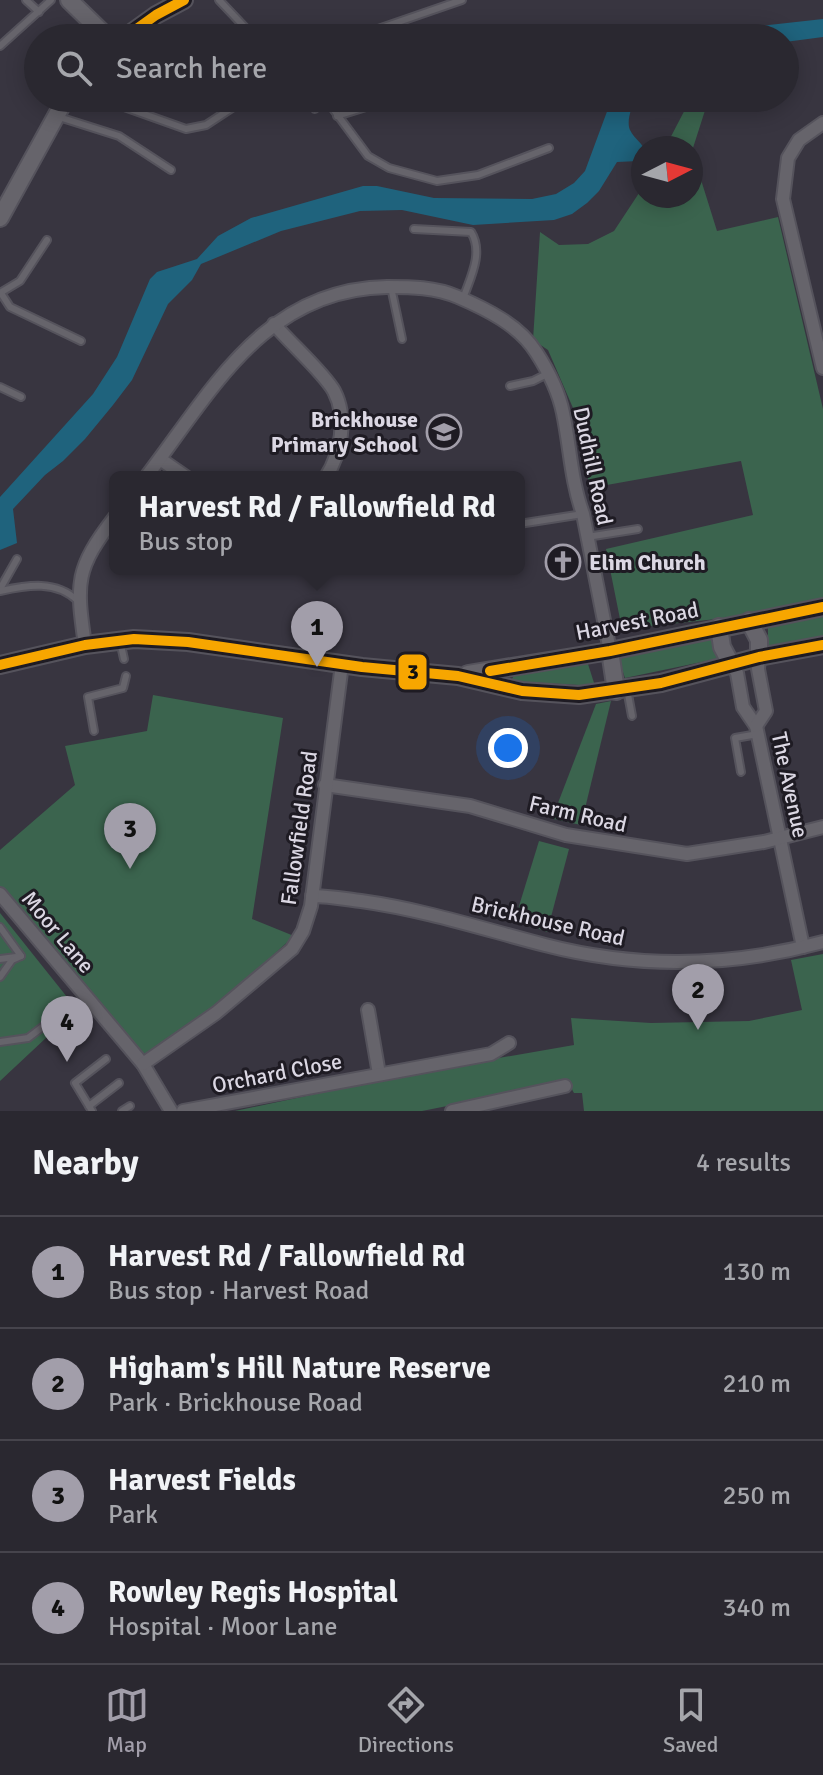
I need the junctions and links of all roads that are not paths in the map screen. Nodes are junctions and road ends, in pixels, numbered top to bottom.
1 (26, 0) edge
2 (51, 0) edge
3 (69, 0) edge
4 (184, 0) edge
5 (219, 0) edge
6 (462, 0) edge
7 (39, 12) junction
8 (25, 24) edge
9 (94, 24) edge
10 (143, 24) edge
11 (242, 24) edge
12 (393, 24) edge
13 (24, 25) edge
14 (0, 46) edge
15 (58, 112) edge
16 (138, 112) edge
17 (226, 112) edge
18 (334, 112) edge
19 (350, 112) edge
20 (56, 116) junction
21 (337, 116) junction
22 (823, 123) edge
23 (549, 148) dead end
24 (171, 170) dead end
25 (0, 218) edge
26 (414, 229) dead end
27 (47, 240) dead end
28 (391, 287) junction
29 (1, 293) edge
30 (463, 299) junction
31 (274, 324) junction
32 (402, 339) dead end
33 (81, 341) dead end
34 (823, 368) edge
35 (547, 374) junction
36 (510, 386) dead end
37 (0, 387) edge
38 (21, 397) dead end
39 (160, 459) junction
40 (151, 471) edge
41 (177, 471) edge
42 (330, 471) edge
43 (583, 514) junction
44 (525, 523) edge
45 (109, 525) edge
46 (638, 529) dead end
47 (587, 537) junction
48 (17, 559) dead end
49 (0, 590) edge
50 (78, 601) junction
51 (823, 607) edge
52 (749, 621) junction
53 (719, 627) junction
54 (120, 641) junction
55 (85, 645) junction
56 (823, 645) edge
57 (610, 651) junction
58 (759, 657) junction
59 (124, 659) dead end
60 (342, 664) junction
61 (731, 664) junction
62 (0, 665) edge
63 (126, 676) dead end
64 (458, 676) junction
65 (622, 690) junction
66 (632, 716) dead end
67 (757, 730) junction
68 (94, 731) dead end
69 (741, 772) dead end
70 (325, 785) junction
71 (823, 827) edge
72 (781, 838) junction
73 (0, 894) edge
74 (312, 896) junction
75 (0, 927) edge
76 (823, 942) edge
77 (803, 947) junction
78 (21, 956) junction
79 (0, 959) edge
80 (0, 977) edge
81 (368, 1010) dead end
82 (49, 1022) dead end
83 (0, 1042) edge
84 (509, 1043) dead end
85 (106, 1059) dead end
86 (143, 1064) junction
87 (379, 1074) junction
88 (119, 1083) dead end
89 (565, 1086) dead end
90 (510, 1105) edge
91 (130, 1106) dead end
92 (90, 1109) edge
93 (122, 1111) edge
94 (171, 1111) edge
95 (183, 1111) edge
96 (452, 1111) edge

1 - 7 lane
2 - 7 lane
3 - 9 street
4 - 10 street
5 - 11 lane
6 - 12 lane
7 - 8 lane
13 - 14 lane
15 - 20 street
16 - 17 lane
18 - 21 lane
19 - 21 lane
20 - 24 lane
20 - 25 street
21 - 23 lane
22 - 34 street
26 - 30 lane
27 - 29 lane
28 - 30 street, Dudhill Road
28 - 31 street, Dudhill Road
28 - 32 lane
29 - 33 lane
30 - 35 street, Dudhill Road
31 - 39 street, Dudhill Road
31 - 42 street
35 - 36 lane
35 - 43 street, Dudhill Road
37 - 38 lane
39 - 40 street, Dudhill Road
39 - 41 street
43 - 44 lane
43 - 47 street, Dudhill Road
45 - 50 street
46 - 47 lane
47 - 57 street, Dudhill Road
48 - 49 lane
49 - 50 lane
50 - 55 street
51 - 52 street, Harvest Road
52 - 53 street, Harvest Road
52 - 58 street
53 - 57 street, Harvest Road
53 - 61 street
54 - 55 street, Harvest Road
54 - 59 lane
54 - 60 street, Harvest Road
55 - 62 street, Harvest Road
56 - 58 street, Harvest Road
57 - 64 street, Harvest Road
57 - 65 street
58 - 61 street, Harvest Road
58 - 67 street, The Avenue
60 - 64 street, Harvest Road
60 - 70 street, Fallowfield Road
61 - 65 street, Harvest Road
61 - 67 street, The Avenue
63 - 68 lane
64 - 65 street, Harvest Road
65 - 66 lane
67 - 69 lane
67 - 72 street, The Avenue
70 - 72 street, Farm Road
70 - 74 street, Fallowfield Road
71 - 72 street, Farm Road
72 - 77 street, The Avenue
73 - 86 street, Moor Lane
74 - 77 street, Brickhouse Road
74 - 86 street, Fallowfield Road
75 - 78 lane
76 - 77 street, Brickhouse Road
78 - 79 lane
78 - 80 lane
81 - 87 street
82 - 83 lane
84 - 87 street, Orchard Close
85 - 92 lane
86 - 94 street, Moor Lane
87 - 95 street, Orchard Close
88 - 92 lane
89 - 90 street
90 - 96 street
91 - 93 lane

